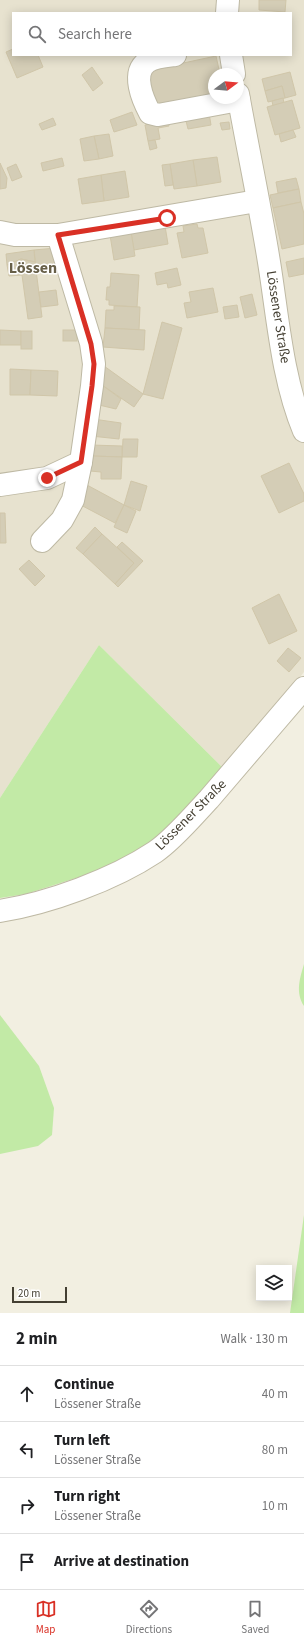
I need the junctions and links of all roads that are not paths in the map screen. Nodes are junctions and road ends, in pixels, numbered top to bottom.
1 (228, 0) edge
2 (227, 12) edge
3 (170, 56) edge
4 (231, 56) edge
5 (233, 68) edge
6 (208, 103) edge
7 (239, 104) edge
8 (257, 201) junction
9 (0, 232) edge
10 (58, 235) junction
11 (304, 431) edge
12 (81, 462) junction
13 (0, 485) edge
14 (42, 541) dead end
15 (304, 688) edge
16 (0, 911) edge

1 - 2 street
3 - 6 street
4 - 5 street
7 - 8 street, Lössener Straße
8 - 10 street
8 - 11 street, Lössener Straße
9 - 10 street
10 - 12 street
12 - 13 street
12 - 14 street
15 - 16 street, Lössener Straße

